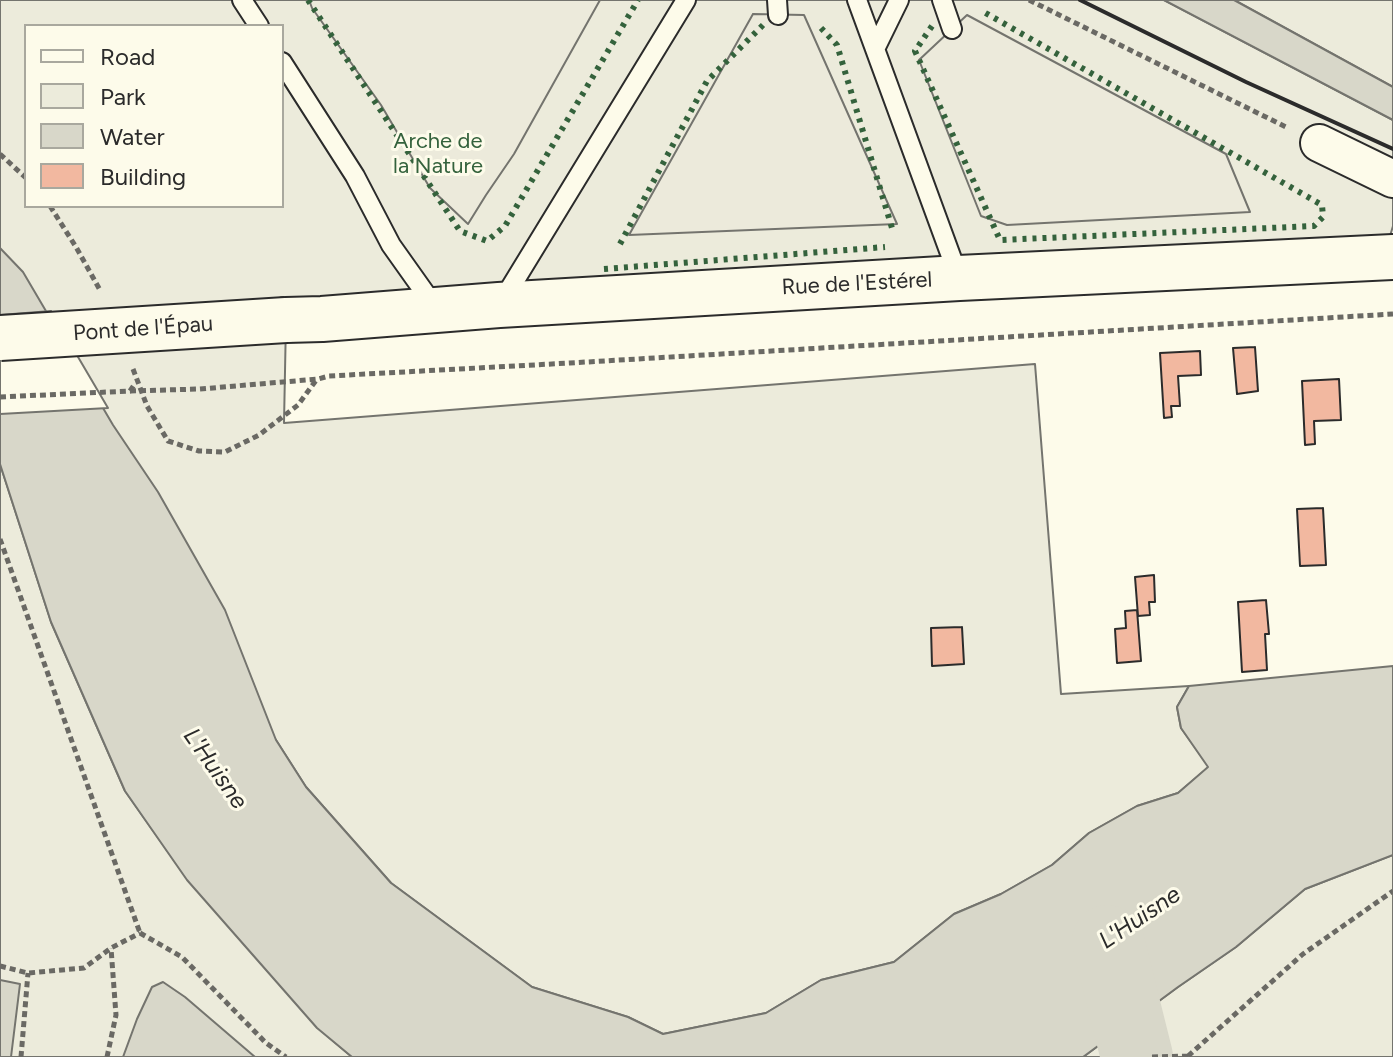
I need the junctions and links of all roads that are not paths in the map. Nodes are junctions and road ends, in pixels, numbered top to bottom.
1 (242, 0) edge
2 (686, 0) edge
3 (857, 0) edge
4 (899, 0) edge
5 (942, 0) edge
6 (258, 24) edge
7 (952, 29) dead end
8 (875, 49) junction
9 (284, 65) edge
10 (1319, 143) road end
11 (1393, 179) edge
12 (1393, 257) edge
13 (959, 278) junction
14 (499, 305) junction
15 (436, 310) junction
16 (304, 320) joint
17 (0, 338) edge

1 - 6 lane
2 - 14 lane
3 - 8 lane
4 - 8 lane
5 - 7 lane
8 - 13 lane
9 - 15 lane
10 - 11 street
12 - 13 street, Rue de l'Estérel
13 - 14 street, Rue de l'Estérel
14 - 15 street, Rue de l'Estérel
15 - 16 street, Rue de l'Estérel
16 - 17 street, Pont de l'Épau, bridge

